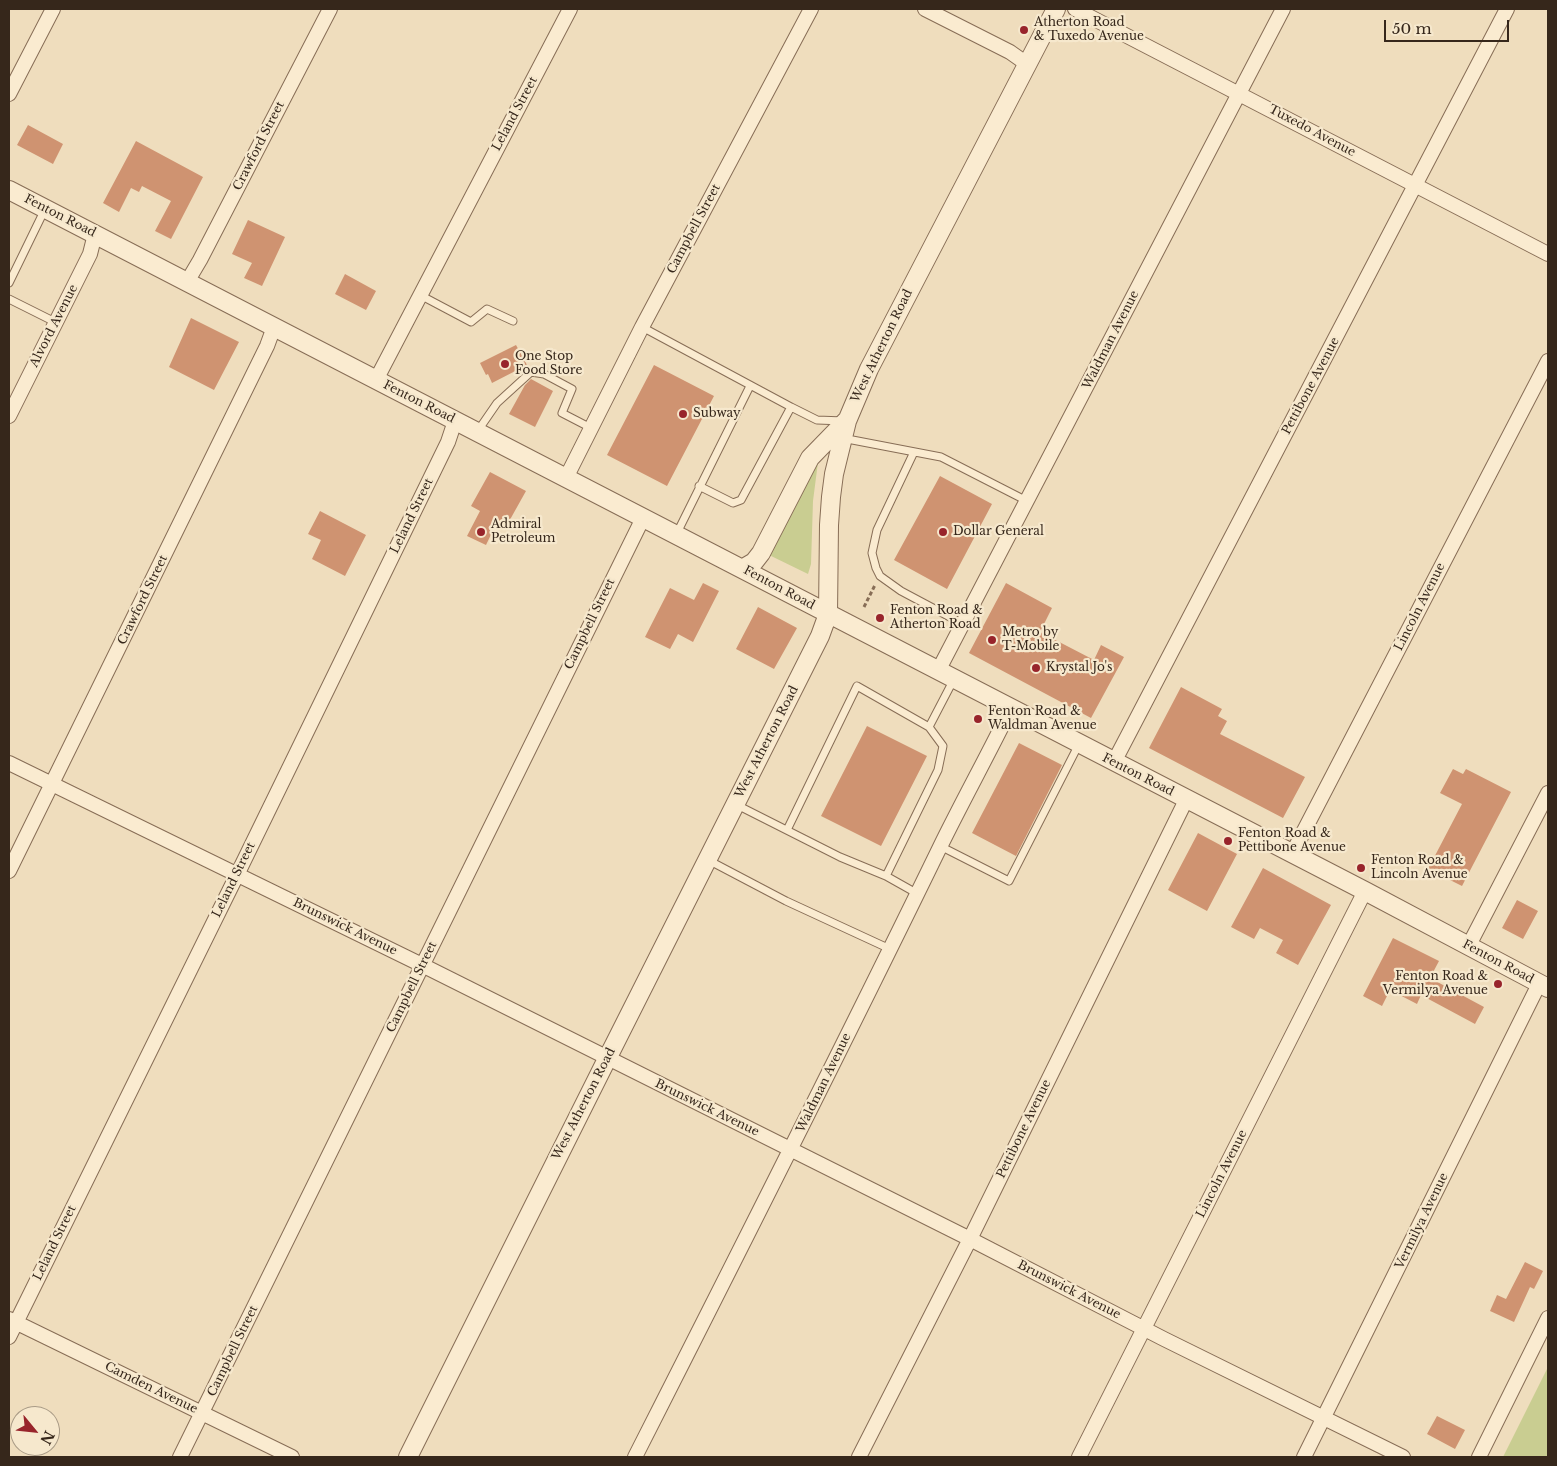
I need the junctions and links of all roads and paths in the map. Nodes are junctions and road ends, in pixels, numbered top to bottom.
1 (53, 9) edge
2 (330, 9) edge
3 (570, 9) edge
4 (811, 9) edge
5 (925, 9) edge
6 (1056, 9) edge
7 (1075, 9) edge
8 (1282, 9) edge
9 (1507, 9) edge
10 (1027, 64) junction
11 (1239, 93) junction
12 (9, 94) edge
13 (1416, 185) junction
14 (9, 190) edge
15 (45, 209) junction
16 (95, 234) junction
17 (1548, 254) edge
18 (187, 282) junction
19 (9, 283) edge
20 (420, 295) junction
21 (9, 300) edge
22 (513, 321) dead end
23 (55, 322) junction
24 (274, 327) junction
25 (642, 327) junction
26 (1548, 361) edge
27 (376, 380) junction
28 (750, 386) junction
29 (791, 408) junction
30 (9, 416) edge
31 (455, 421) junction
32 (591, 428) junction
33 (844, 429) junction
34 (477, 432) junction
35 (914, 452) junction
36 (566, 478) junction
37 (699, 486) junction
38 (1027, 501) junction
39 (643, 518) junction
40 (676, 535) junction
41 (742, 569) junction
42 (880, 576) junction
43 (864, 607) dead end
44 (828, 614) junction
45 (962, 624) junction
46 (946, 675) junction
47 (1011, 708) junction
48 (929, 727) junction
49 (1079, 744) junction
50 (1114, 762) junction
51 (9, 763) edge
52 (52, 784) junction
53 (1548, 793) edge
54 (1186, 800) junction
55 (735, 804) junction
56 (787, 830) junction
57 (940, 846) junction
58 (1292, 854) junction
59 (707, 860) junction
60 (9, 871) edge
61 (237, 874) junction
62 (886, 876) junction
63 (1365, 891) junction
64 (918, 894) junction
65 (1468, 947) junction
66 (890, 948) junction
67 (422, 965) junction
68 (1544, 986) edge
69 (607, 1059) junction
70 (791, 1150) junction
71 (970, 1239) junction
72 (1548, 1318) edge
73 (12, 1321) edge
74 (1144, 1329) junction
75 (9, 1337) edge
76 (203, 1414) junction
77 (1324, 1418) junction
78 (180, 1457) edge
79 (292, 1457) edge
80 (408, 1457) edge
81 (635, 1457) edge
82 (859, 1457) edge
83 (1080, 1457) edge
84 (1304, 1457) edge
85 (1403, 1457) edge
86 (1479, 1457) edge

1 - 12 street
2 - 18 street, Crawford Street
3 - 20 street, Leland Street
4 - 25 street, Campbell Street
5 - 10 street
6 - 10 street, West Atherton Road
7 - 11 street, Tuxedo Avenue
8 - 11 street, Waldman Avenue
9 - 13 street, Pettibone Avenue
10 - 33 street, West Atherton Road
11 - 13 street, Tuxedo Avenue
11 - 38 street, Waldman Avenue
13 - 17 street, Tuxedo Avenue
13 - 50 street, Pettibone Avenue
14 - 15 street, Fenton Road
15 - 16 street, Fenton Road
15 - 19 lane
16 - 18 street, Fenton Road
16 - 23 street, Alvord Avenue
18 - 24 street, Fenton Road
20 - 22 lane
20 - 27 street, Leland Street
21 - 23 lane
23 - 30 street, Alvord Avenue
24 - 27 street, Fenton Road
24 - 52 street, Crawford Street
25 - 28 lane
25 - 32 street, Campbell Street
26 - 58 street, Lincoln Avenue
27 - 31 street, Fenton Road
28 - 29 lane
28 - 37 lane
29 - 33 lane
29 - 37 lane
31 - 34 street, Fenton Road
31 - 61 street, Leland Street
32 - 34 lane
32 - 36 street, Campbell Street
33 - 35 lane
33 - 41 street
33 - 44 street, West Atherton Road
34 - 36 street, Fenton Road
35 - 38 lane
35 - 42 lane
36 - 39 street, Fenton Road
37 - 40 lane
38 - 45 street, Waldman Avenue
39 - 40 street, Fenton Road
39 - 67 street, Campbell Street
40 - 41 street, Fenton Road
41 - 44 street, Fenton Road
42 - 43 path
42 - 45 lane
44 - 46 street, Fenton Road
44 - 55 street, West Atherton Road
45 - 46 street, Waldman Avenue
46 - 47 street, Fenton Road
46 - 48 lane
47 - 49 street, Fenton Road
47 - 57 street, Waldman Avenue
48 - 56 lane
48 - 62 lane
49 - 50 street, Fenton Road
49 - 57 lane
50 - 54 street, Fenton Road
51 - 52 street, Brunswick Avenue
52 - 60 street, Crawford Street
52 - 61 street, Brunswick Avenue
53 - 65 street
54 - 58 street, Fenton Road
54 - 71 street, Pettibone Avenue
55 - 56 lane
55 - 59 street, West Atherton Road
56 - 62 lane
57 - 64 street, Waldman Avenue
58 - 63 street, Fenton Road
59 - 66 lane
59 - 69 street, West Atherton Road
61 - 67 street, Brunswick Avenue
61 - 73 street, Leland Street
62 - 64 lane
63 - 65 street, Fenton Road
63 - 74 street, Lincoln Avenue
64 - 66 street, Waldman Avenue
65 - 68 street, Fenton Road
66 - 70 street, Waldman Avenue
67 - 69 street, Brunswick Avenue
67 - 76 street, Campbell Street
68 - 77 street, Vermilya Avenue
69 - 70 street, Brunswick Avenue
69 - 80 street, West Atherton Road
70 - 71 street, Brunswick Avenue
70 - 81 street, Waldman Avenue
71 - 74 street, Brunswick Avenue
71 - 82 street, Pettibone Avenue
72 - 86 street
73 - 75 street, Leland Street
73 - 76 street, Camden Avenue
74 - 77 street, Brunswick Avenue
74 - 83 street, Lincoln Avenue
76 - 78 street, Campbell Street
76 - 79 street, Camden Avenue
77 - 84 street, Vermilya Avenue
77 - 85 street, Brunswick Avenue

